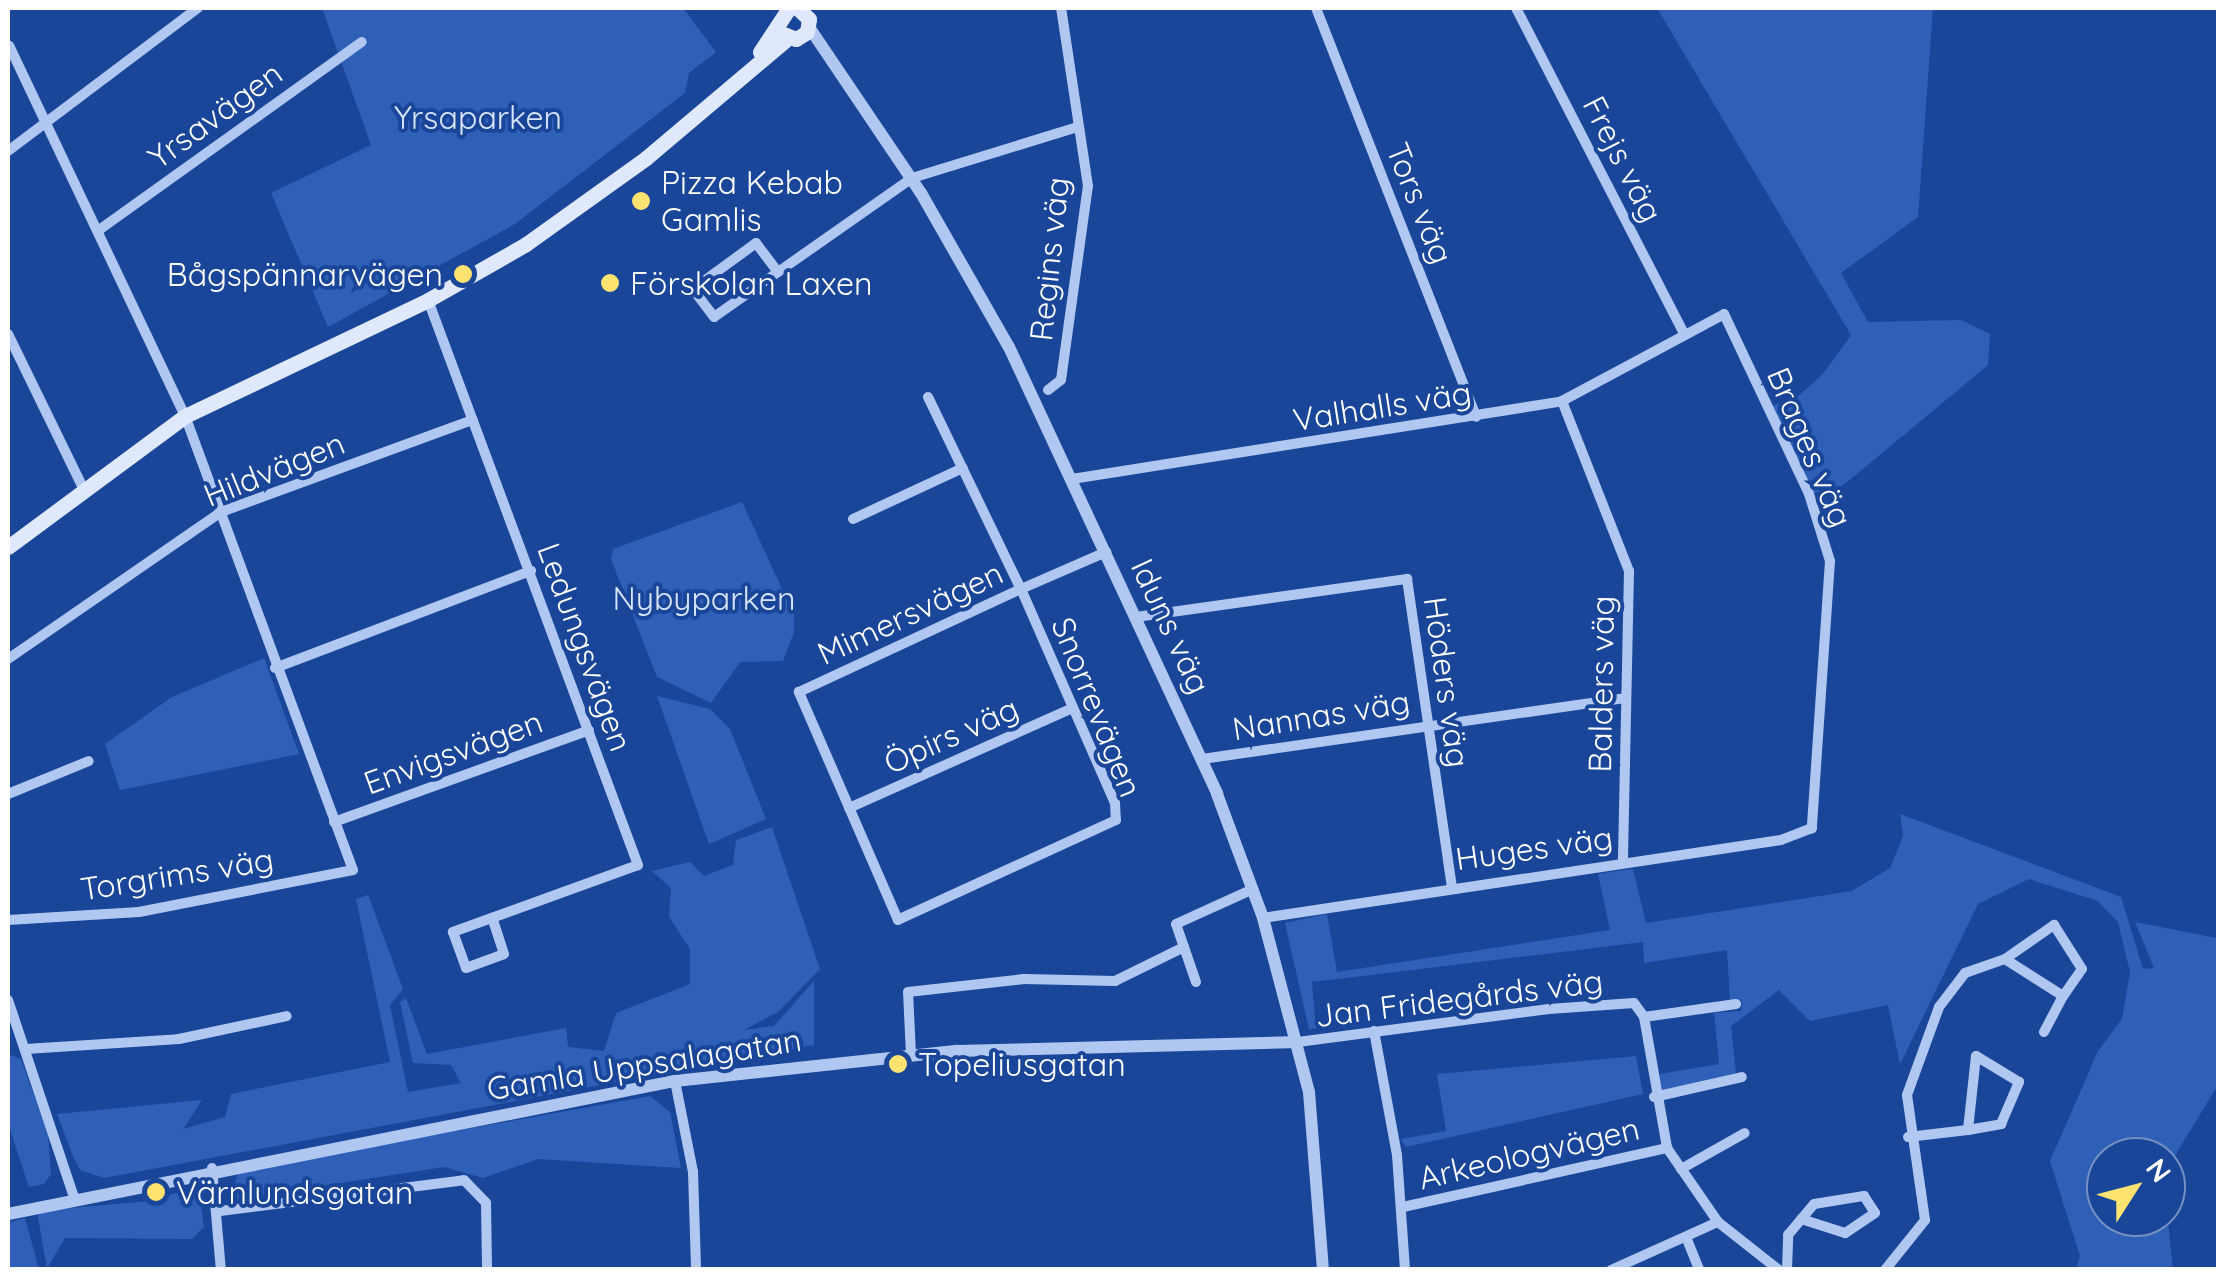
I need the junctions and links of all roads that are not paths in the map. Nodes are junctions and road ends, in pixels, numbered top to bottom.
1 (198, 8) edge
2 (788, 8) edge
3 (1060, 8) edge
4 (1316, 8) edge
5 (1516, 8) edge
6 (799, 23) edge
7 (362, 42) dead end
8 (9, 46) edge
9 (47, 122) junction
10 (1078, 128) junction
11 (8, 151) edge
12 (912, 178) junction
13 (98, 230) junction
14 (778, 272) junction
15 (428, 300) junction
16 (1684, 334) junction
17 (8, 340) edge
18 (1048, 390) dead end
19 (928, 397) dead end
20 (1562, 401) junction
21 (184, 416) junction
22 (1476, 416) junction
23 (473, 420) junction
24 (964, 468) junction
25 (1072, 479) junction
26 (85, 492) junction
27 (220, 512) junction
28 (854, 519) dead end
29 (8, 546) edge
30 (1106, 552) junction
31 (531, 571) junction
32 (1021, 589) junction
33 (1136, 616) junction
34 (8, 658) edge
35 (275, 668) junction
36 (1625, 698) junction
37 (1073, 708) junction
38 (1426, 724) junction
39 (589, 730) junction
40 (1202, 759) junction
41 (89, 761) dead end
42 (8, 794) edge
43 (849, 808) junction
44 (334, 822) junction
45 (1812, 828) joint
46 (1622, 860) junction
47 (1452, 886) junction
48 (1253, 890) junction
49 (492, 918) junction
50 (1262, 918) junction
51 (8, 920) edge
52 (898, 920) joint
53 (1184, 947) junction
54 (2005, 959) junction
55 (1196, 982) dead end
56 (2063, 996) junction
57 (8, 1000) edge
58 (1736, 1004) dead end
59 (287, 1016) dead end
60 (1644, 1017) junction
61 (1374, 1031) junction
62 (2044, 1032) dead end
63 (1298, 1042) junction
64 (26, 1049) junction
65 (912, 1055) junction
66 (1742, 1077) dead end
67 (675, 1081) junction
68 (1654, 1097) junction
69 (1968, 1130) junction
70 (1744, 1133) dead end
71 (1908, 1137) junction
72 (1667, 1148) junction
73 (212, 1168) junction
74 (1681, 1169) junction
75 (74, 1197) junction
76 (1402, 1207) junction
77 (220, 1211) junction
78 (8, 1214) edge
79 (1801, 1219) junction
80 (1718, 1222) junction
81 (1686, 1237) junction
82 (221, 1270) edge
83 (488, 1270) edge
84 (696, 1270) edge
85 (1322, 1270) edge
86 (1405, 1270) edge
87 (1610, 1270) edge
88 (1699, 1270) edge
89 (1779, 1270) edge
90 (1787, 1270) edge
91 (1884, 1270) edge

1 - 9 street
2 - 6 main road
3 - 10 street, Regins väg
4 - 22 street, Tors väg
5 - 16 street, Frejs väg
6 - 12 street, Iduns väg
6 - 15 main road
7 - 13 street, Yrsavägen
8 - 9 street
9 - 11 street
9 - 13 street
10 - 12 street
10 - 18 street, Regins väg
12 - 14 street
12 - 25 street, Iduns väg
13 - 21 street
14 - 14 street
15 - 21 main road
15 - 23 street, Ledungsvägen
16 - 20 street, Valhalls väg
16 - 45 street, Brages väg
17 - 26 street
19 - 24 street, Snorrevägen
20 - 22 street, Valhalls väg
20 - 36 street, Balders väg
21 - 26 main road
21 - 27 street
22 - 25 street, Valhalls väg
23 - 27 street, Hildvägen
23 - 31 street, Ledungsvägen
24 - 28 street
24 - 32 street, Snorrevägen
25 - 30 street, Iduns väg
26 - 29 main road
27 - 34 street, Hildvägen
27 - 35 street
30 - 32 street, Mimersvägen
30 - 33 street, Iduns väg
31 - 35 street
31 - 39 street, Ledungsvägen
32 - 37 street, Snorrevägen
32 - 43 street, Mimersvägen
33 - 38 street, Höders väg
33 - 40 street, Iduns väg
35 - 44 street
36 - 38 street, Nannas väg
36 - 46 street, Balders väg
37 - 43 street, Öpirs väg
37 - 52 street, Snorrevägen
38 - 40 street, Nannas väg
38 - 47 street, Höders väg
39 - 44 street, Envigsvägen
39 - 49 street, Ledungsvägen
40 - 48 street, Iduns väg
41 - 42 street
43 - 52 street, Mimersvägen
44 - 51 street, Torgrims väg
45 - 46 street, Huges väg
46 - 47 street, Huges väg
47 - 50 street, Huges väg
48 - 50 street, Iduns väg
48 - 53 street
49 - 49 street, Ledungsvägen
50 - 63 street, Iduns väg
53 - 55 street
53 - 65 street
54 - 56 street
54 - 56 street
54 - 71 street
56 - 62 street
57 - 64 street
58 - 60 street, Jan Fridegårds väg
59 - 64 street
60 - 61 street, Jan Fridegårds väg
60 - 68 street
61 - 63 street, Jan Fridegårds väg
61 - 76 street, Arkeologvägen
63 - 65 street, Gamla Uppsalagatan
63 - 85 street, Iduns väg
64 - 75 street
65 - 67 street, Gamla Uppsalagatan
66 - 68 street
67 - 73 street, Gamla Uppsalagatan
67 - 84 street
68 - 72 street
69 - 69 street
69 - 71 street
70 - 74 street
71 - 91 street
72 - 74 street
72 - 76 street, Arkeologvägen
73 - 75 street, Gamla Uppsalagatan
73 - 77 street
74 - 80 street
75 - 78 street, Gamla Uppsalagatan
76 - 86 street, Arkeologvägen
77 - 82 street
77 - 83 street
79 - 79 street
79 - 90 street
80 - 81 street
80 - 89 street
81 - 87 street
81 - 88 street

